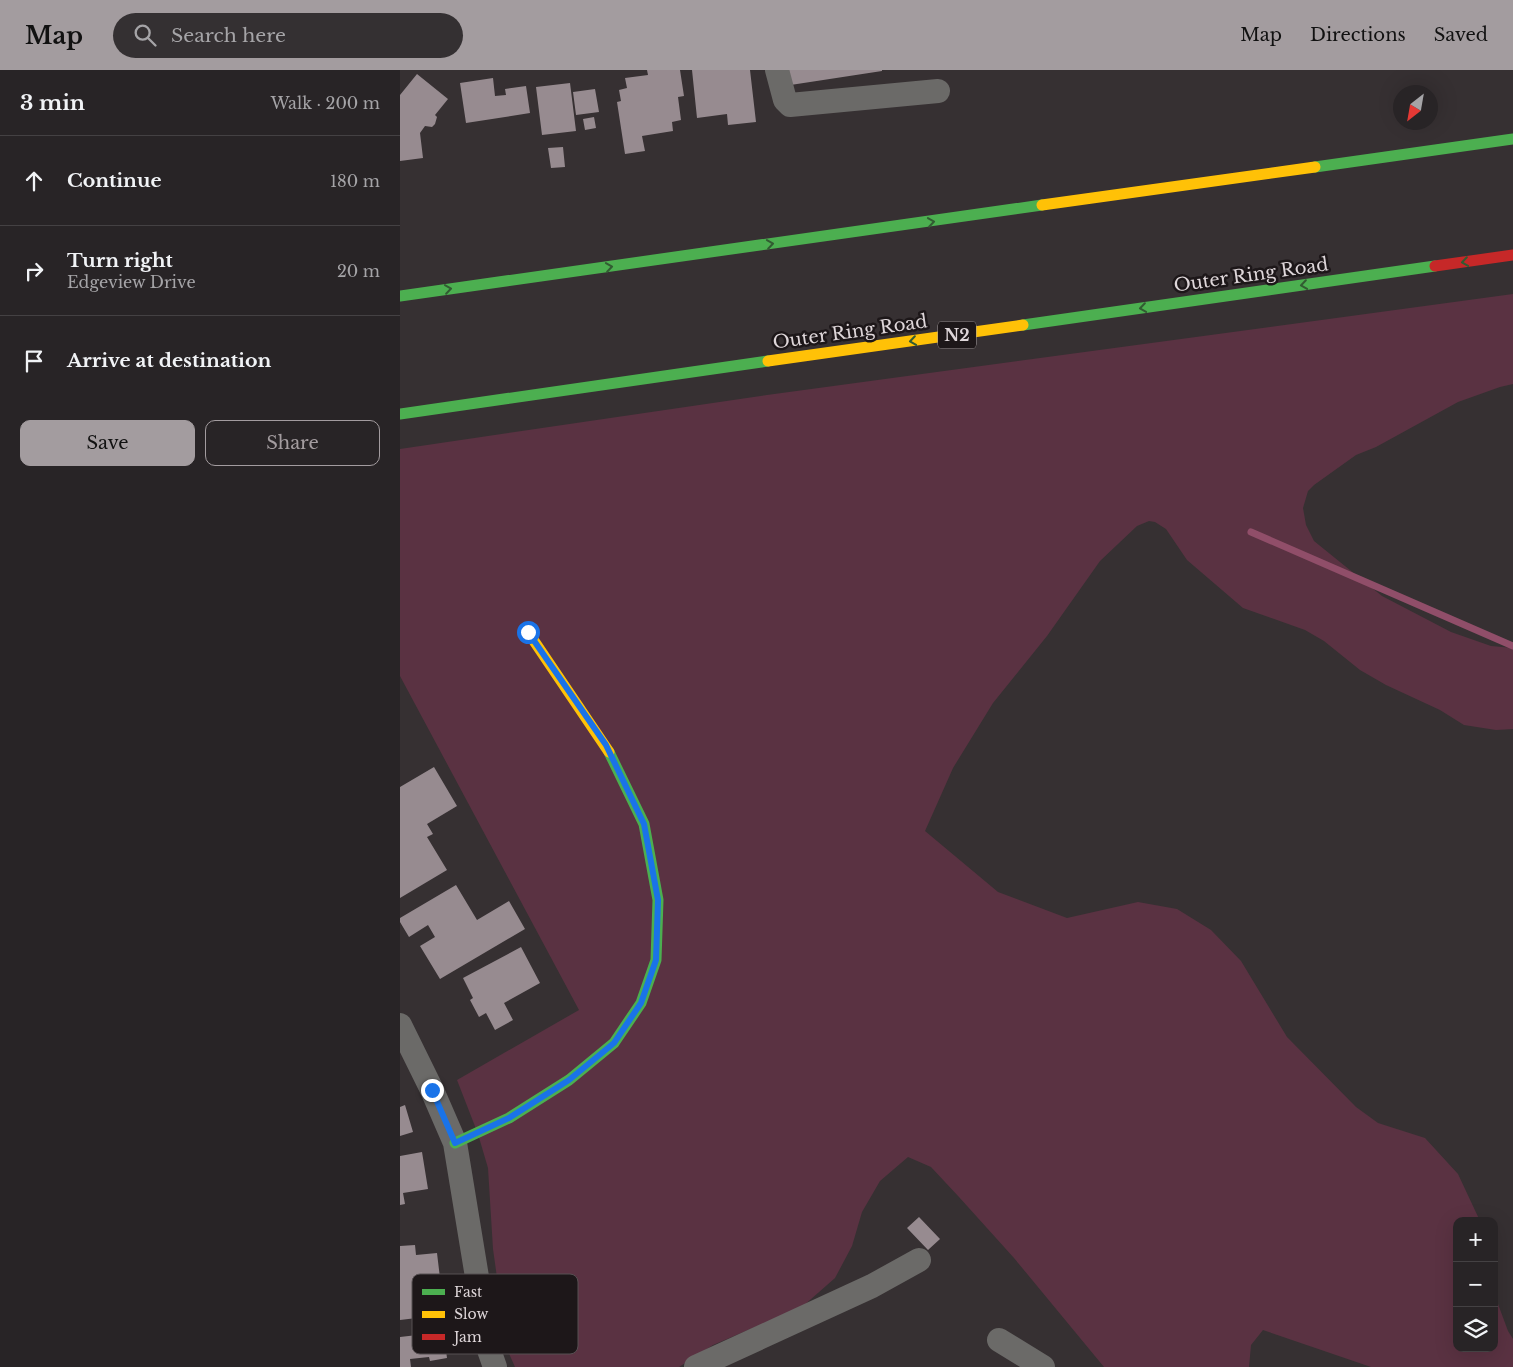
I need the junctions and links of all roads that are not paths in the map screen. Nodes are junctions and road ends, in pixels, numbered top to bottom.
1 (777, 70) edge
2 (938, 91) dead end
3 (1513, 139) edge
4 (1513, 255) edge
5 (400, 296) edge
6 (400, 414) edge
7 (528, 632) dead end
8 (400, 1025) edge
9 (455, 1143) junction
10 (919, 1260) dead end
11 (477, 1274) edge
12 (999, 1340) dead end
13 (490, 1354) edge
14 (495, 1367) edge
15 (696, 1367) edge
16 (1043, 1367) edge

1 - 2 street
5 -> 3 main road
4 -> 6 main road, Outer Ring Road / N2
7 - 9 main road
8 - 9 street
9 - 11 street
10 - 15 street
12 - 16 street
13 - 14 street

